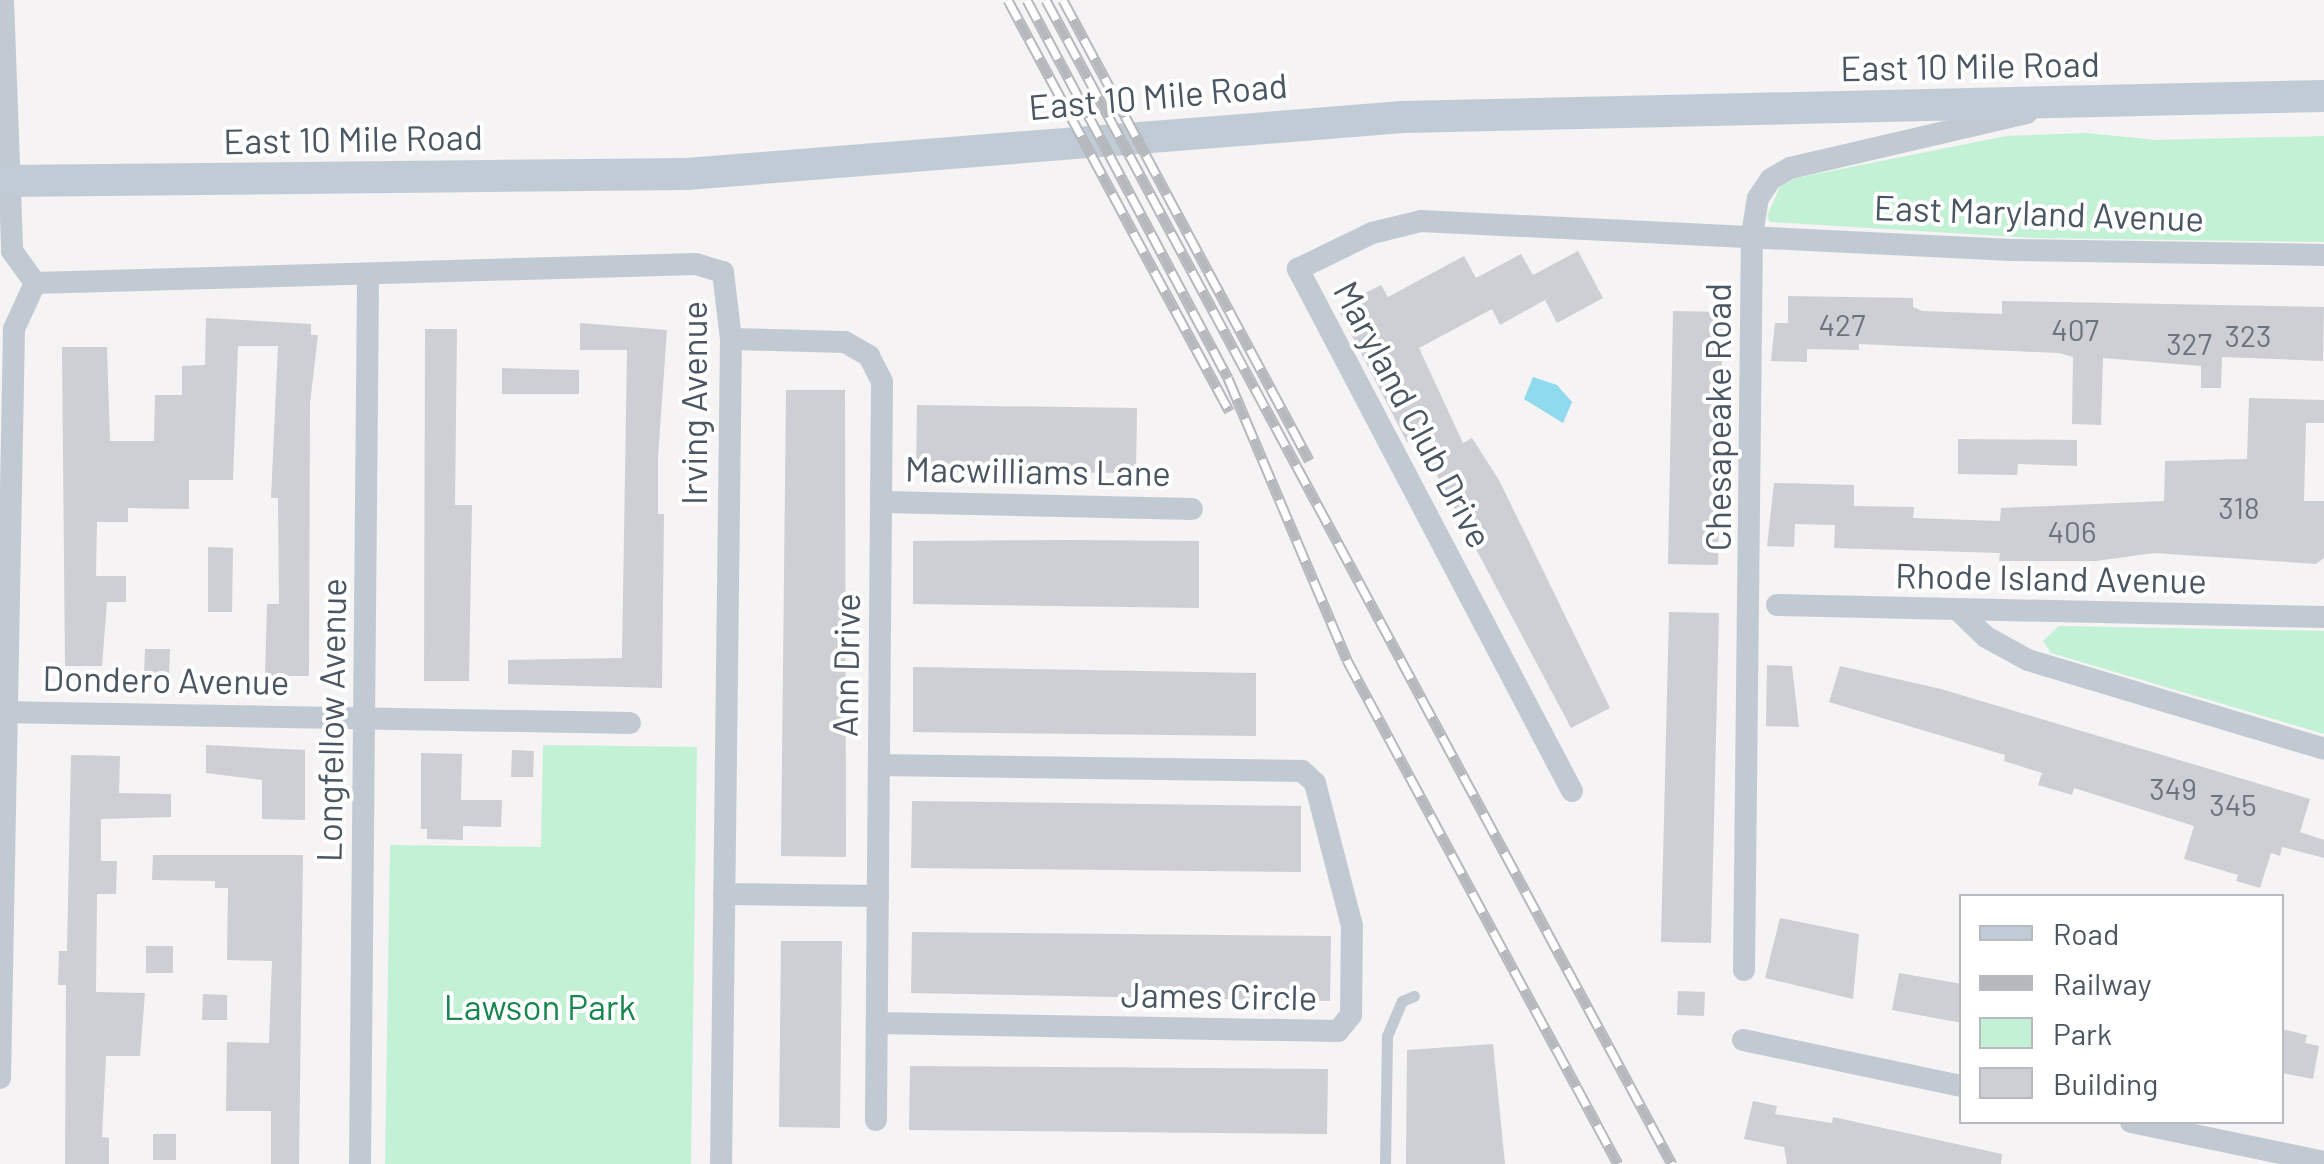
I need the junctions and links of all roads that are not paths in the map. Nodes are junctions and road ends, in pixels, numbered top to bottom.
1 (2, 0) edge
2 (2324, 96) edge
3 (2069, 102) junction
4 (5, 180) edge
5 (1752, 235) junction
6 (2324, 255) edge
7 (368, 276) junction
8 (35, 283) junction
9 (731, 339) junction
10 (882, 502) junction
11 (1192, 509) dead end
12 (1777, 605) dead end
13 (1958, 610) junction
14 (2324, 617) edge
15 (4, 712) edge
16 (365, 716) junction
17 (630, 723) dead end
18 (2324, 749) edge
19 (879, 765) junction
20 (1572, 791) dead end
21 (724, 894) junction
22 (878, 896) junction
23 (1744, 970) dead end
24 (1414, 996) dead end
25 (877, 1023) junction
26 (1743, 1040) dead end
27 (0, 1078) edge
28 (1959, 1085) edge
29 (876, 1120) dead end
30 (2141, 1124) edge
31 (2324, 1162) edge
32 (360, 1164) edge
33 (721, 1164) edge
34 (1385, 1164) edge

1 - 4 street
2 - 3 main road, East 10 Mile Road
3 - 4 main road, East 10 Mile Road
3 - 5 street, Chesapeake Road
4 - 8 street
5 - 6 street, East Maryland Avenue
5 - 20 street, Maryland Club Drive
5 - 23 street, Chesapeake Road
7 - 8 street, Irving Avenue
7 - 9 street, Irving Avenue
7 - 16 street, Longfellow Avenue
8 - 15 street
9 - 10 street, Ann Drive
9 - 21 street, Irving Avenue
10 - 11 street, Macwilliams Lane
10 - 19 street, Ann Drive
12 - 13 street, Rhode Island Avenue
13 - 14 street, Rhode Island Avenue
13 - 18 street
15 - 16 street, Dondero Avenue
15 - 27 street
16 - 17 street, Dondero Avenue
16 - 32 street, Longfellow Avenue
19 - 22 street, Ann Drive
19 - 25 street, James Circle
21 - 22 street
21 - 33 street, Irving Avenue
22 - 25 street, Ann Drive
24 - 34 lane
25 - 29 street, Ann Drive
26 - 28 street
30 - 31 street

